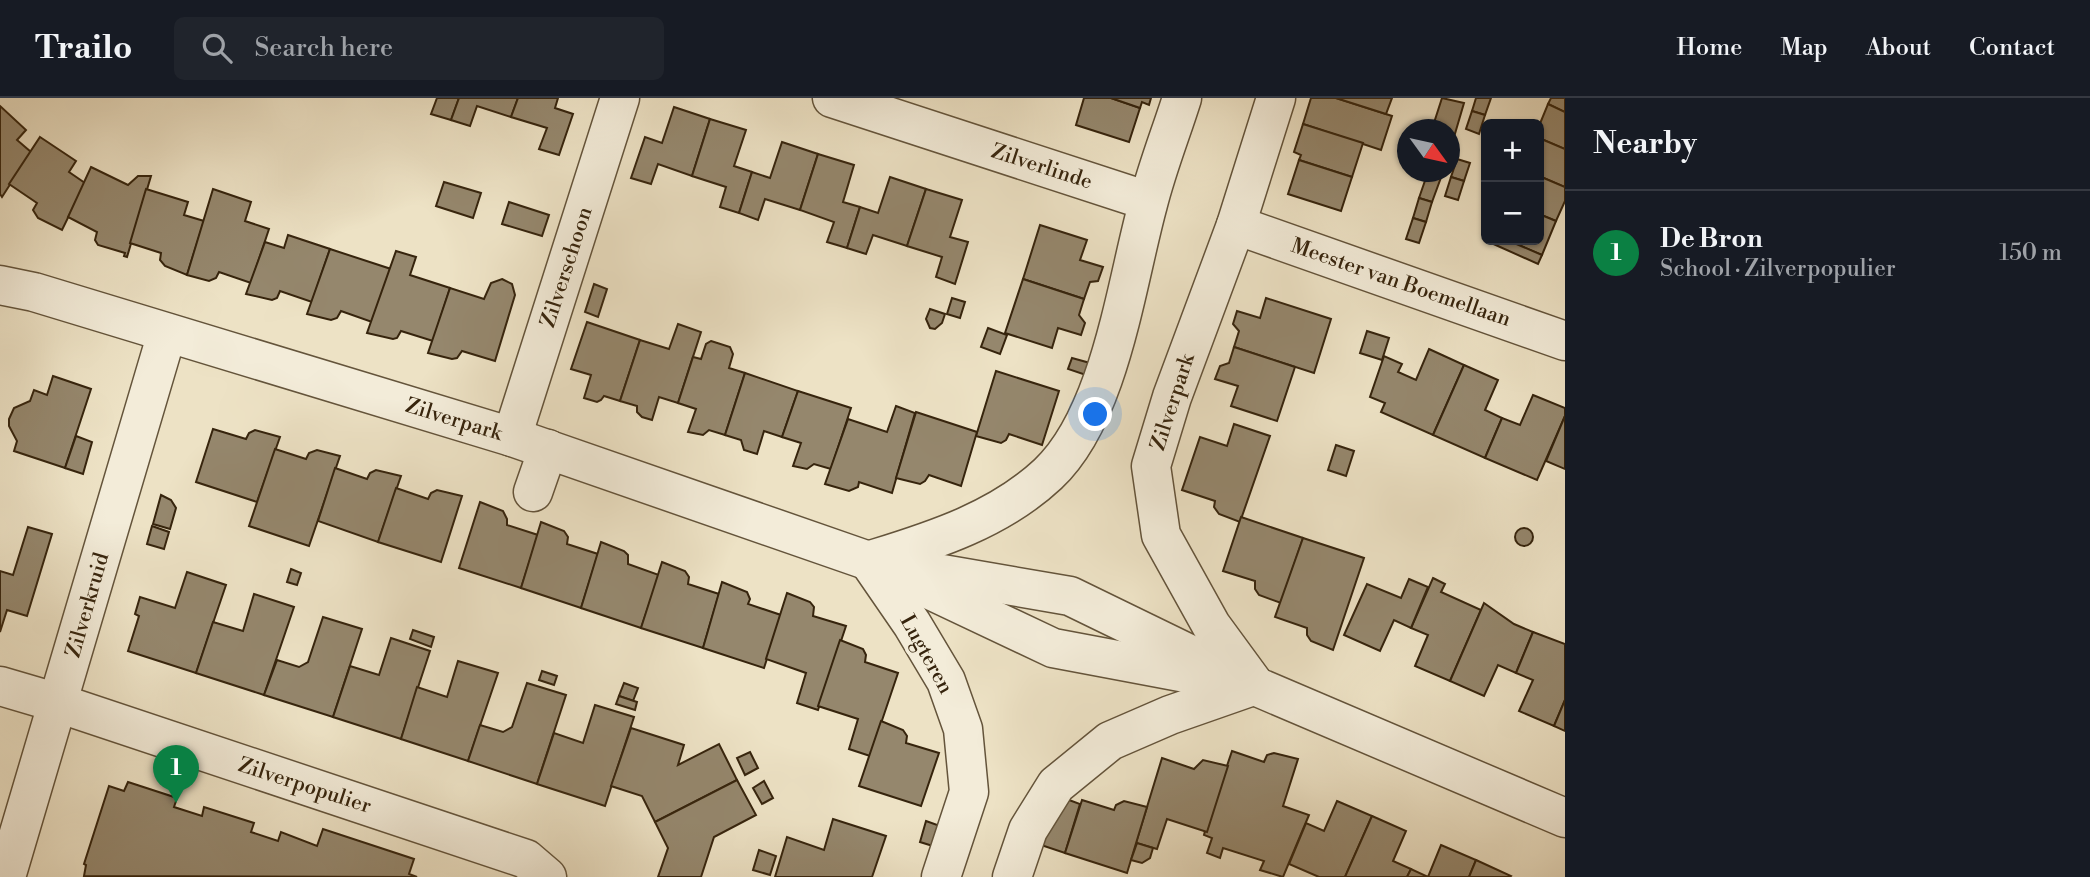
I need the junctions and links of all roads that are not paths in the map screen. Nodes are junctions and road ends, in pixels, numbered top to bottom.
1 (620, 98) edge
2 (832, 98) edge
3 (1182, 98) edge
4 (1276, 98) edge
5 (1148, 201) junction
6 (1236, 225) junction
7 (0, 263) edge
8 (17, 288) edge
9 (167, 333) junction
10 (1563, 335) edge
11 (512, 437) junction
12 (548, 449) junction
13 (533, 492) dead end
14 (869, 561) junction
15 (0, 686) edge
16 (1255, 686) junction
17 (58, 703) junction
18 (1565, 818) edge
19 (6, 877) edge
20 (547, 877) edge
21 (941, 877) edge
22 (1012, 877) edge

1 - 11 street, Zilverschoon
2 - 5 street, Zilverlinde
3 - 5 street
4 - 6 street, Zilverpark
5 - 14 street
6 - 10 street, Meester van Boemellaan
6 - 16 street, Zilverpark
7 - 8 street, Zilverpark
8 - 9 street, Zilverpark
9 - 11 street, Zilverpark
9 - 17 street, Zilverkruid
11 - 12 street, Zilverpark
12 - 13 street
12 - 14 street, Zilverpark
14 - 16 street, Zilverpark
14 - 16 street, Zilverpark
14 - 21 street, Lugteren
15 - 17 street, Zilverpopulier
16 - 18 street, Zilverpark
16 - 22 street
17 - 19 street, Zilverkruid
17 - 20 street, Zilverpopulier

